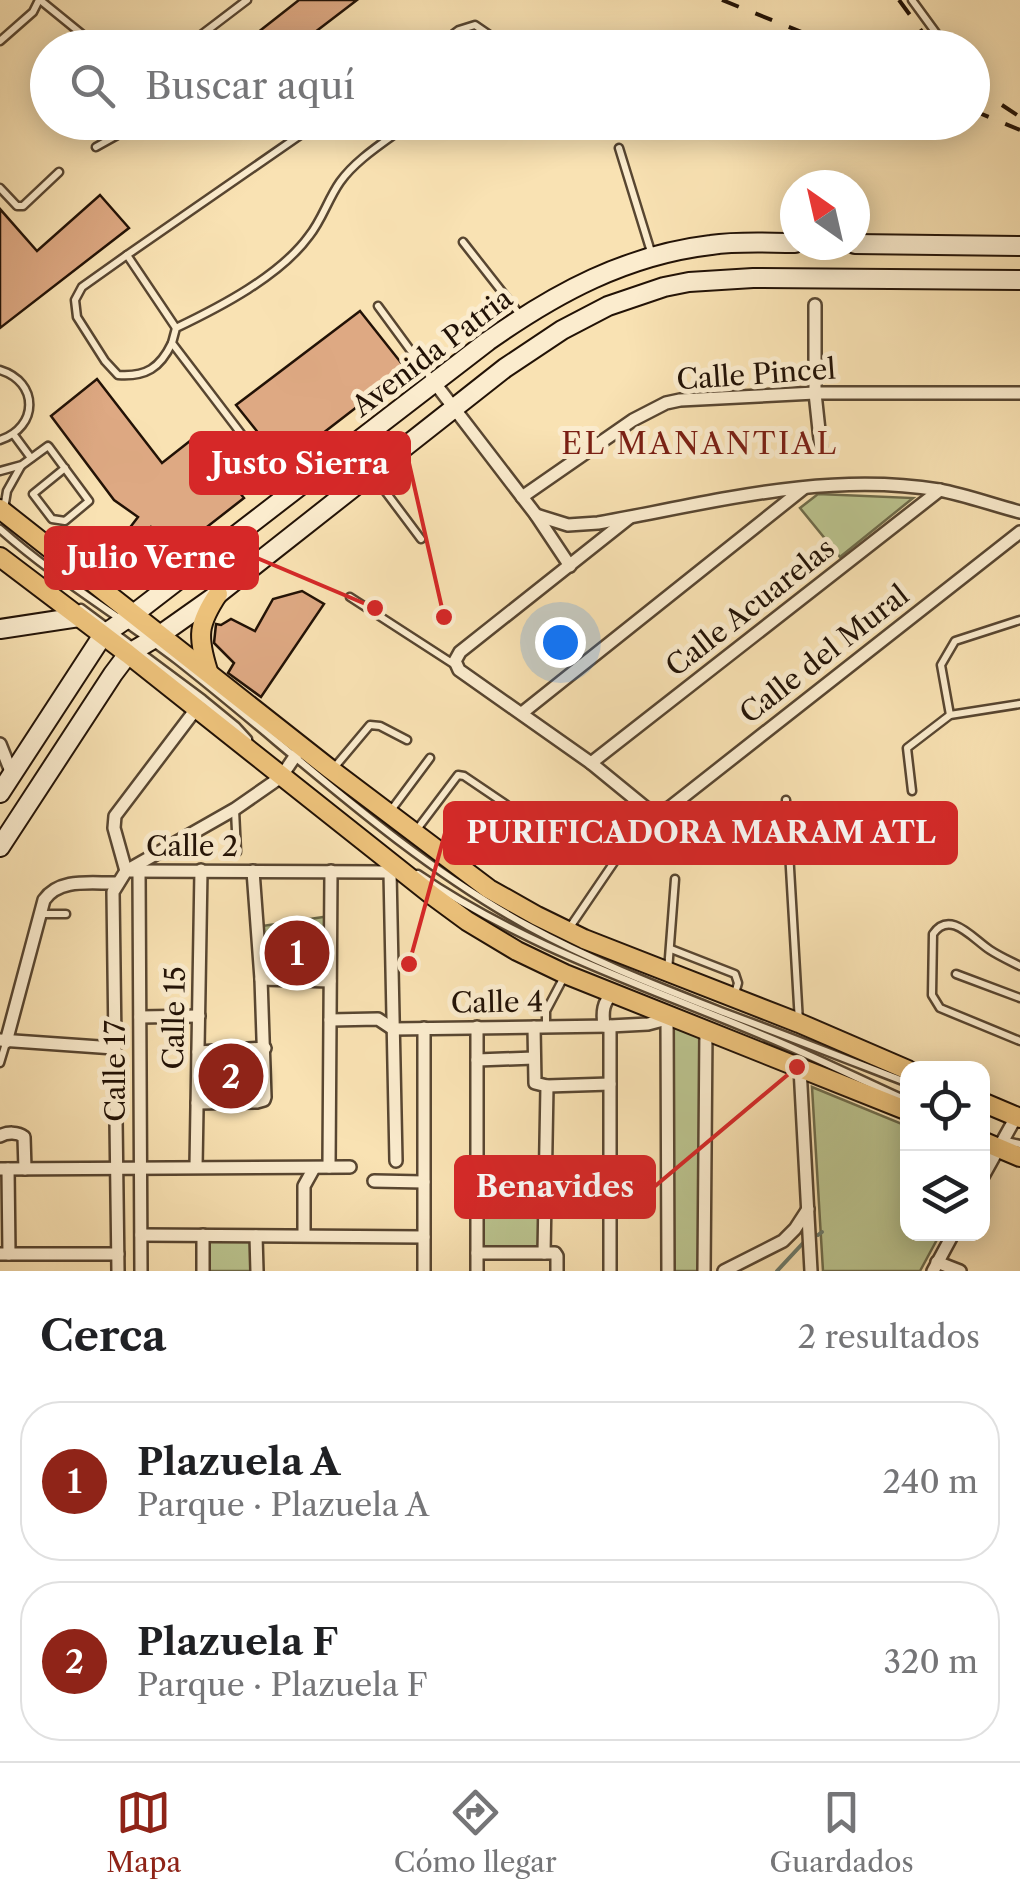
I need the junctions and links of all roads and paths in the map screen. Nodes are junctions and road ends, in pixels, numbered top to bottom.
1 (40, 0) edge
2 (247, 0) edge
3 (912, 0) edge
4 (77, 30) edge
5 (208, 30) edge
6 (934, 30) edge
7 (0, 41) edge
8 (109, 140) edge
9 (293, 140) edge
10 (388, 140) edge
11 (96, 147) dead end
12 (619, 148) dead end
13 (59, 172) dead end
14 (0, 188) edge
15 (463, 242) dead end
16 (780, 243) edge
17 (870, 244) edge
18 (1020, 246) edge
19 (128, 255) junction
20 (652, 256) junction
21 (1020, 280) edge
22 (815, 304) dead end
23 (378, 306) dead end
24 (522, 317) junction
25 (176, 328) junction
26 (172, 344) junction
27 (0, 370) edge
28 (434, 382) junction
29 (815, 393) junction
30 (1020, 393) edge
31 (454, 409) junction
32 (14, 435) junction
33 (0, 440) edge
34 (821, 449) dead end
35 (31, 458) junction
36 (22, 465) junction
37 (65, 468) junction
38 (0, 470) edge
39 (369, 476) junction
40 (807, 486) junction
41 (940, 490) junction
42 (288, 495) junction
43 (522, 496) junction
44 (1020, 512) edge
45 (536, 515) junction
46 (2, 517) edge
47 (629, 518) junction
48 (1020, 532) edge
49 (421, 539) dead end
50 (0, 548) edge
51 (0, 558) edge
52 (570, 566) junction
53 (98, 585) junction
54 (172, 585) junction
55 (218, 594) junction
56 (350, 598) dead end
57 (79, 618) junction
58 (1020, 620) edge
59 (118, 624) junction
60 (0, 629) edge
61 (144, 645) junction
62 (456, 664) junction
63 (208, 671) junction
64 (1020, 704) edge
65 (196, 709) junction
66 (522, 714) junction
67 (950, 715) junction
68 (408, 740) dead end
69 (0, 744) edge
70 (299, 752) junction
71 (430, 758) dead end
72 (592, 763) junction
73 (332, 770) junction
74 (12, 774) junction
75 (283, 775) junction
76 (912, 791) dead end
77 (0, 793) edge
78 (786, 800) dead end
79 (235, 809) junction
80 (388, 814) junction
81 (526, 818) dead end
82 (414, 834) junction
83 (0, 848) edge
84 (237, 852) dead end
85 (621, 852) dead end
86 (201, 870) junction
87 (252, 871) junction
88 (330, 871) junction
89 (128, 875) junction
90 (675, 880) dead end
91 (40, 914) junction
92 (66, 914) dead end
93 (568, 932) junction
94 (671, 949) junction
95 (1020, 966) edge
96 (668, 972) junction
97 (565, 974) junction
98 (956, 974) dead end
99 (262, 978) junction
100 (330, 981) junction
101 (613, 992) junction
102 (734, 998) junction
103 (1020, 998) edge
104 (199, 1016) junction
105 (140, 1017) junction
106 (666, 1017) junction
107 (330, 1020) junction
108 (799, 1023) junction
109 (540, 1026) junction
110 (607, 1026) junction
111 (477, 1027) junction
112 (424, 1028) junction
113 (393, 1029) junction
114 (706, 1030) junction
115 (1020, 1040) edge
116 (3, 1041) edge
117 (114, 1048) junction
118 (265, 1048) junction
119 (198, 1052) junction
120 (534, 1058) junction
121 (477, 1060) junction
122 (0, 1063) edge
123 (900, 1067) edge
124 (800, 1068) junction
125 (900, 1080) edge
126 (610, 1084) junction
127 (547, 1086) junction
128 (900, 1097) edge
129 (197, 1103) junction
130 (990, 1106) edge
131 (900, 1108) edge
132 (990, 1114) edge
133 (1018, 1119) edge
134 (0, 1136) edge
135 (994, 1143) edge
136 (1020, 1144) edge
137 (1020, 1157) edge
138 (396, 1161) dead end
139 (196, 1167) junction
140 (350, 1167) dead end
141 (314, 1168) junction
142 (329, 1168) junction
143 (4, 1169) edge
144 (112, 1169) junction
145 (141, 1169) junction
146 (24, 1170) junction
147 (374, 1181) dead end
148 (424, 1182) junction
149 (478, 1202) junction
150 (545, 1202) junction
151 (808, 1208) junction
152 (304, 1234) junction
153 (141, 1235) junction
154 (203, 1236) junction
155 (256, 1236) junction
156 (424, 1237) junction
157 (948, 1241) edge
158 (478, 1253) junction
159 (549, 1253) junction
160 (4, 1254) edge
161 (42, 1254) junction
162 (118, 1254) junction
163 (935, 1266) edge
164 (43, 1271) edge
165 (118, 1271) edge
166 (141, 1271) edge
167 (203, 1271) edge
168 (257, 1271) edge
169 (424, 1271) edge
170 (478, 1271) edge
171 (557, 1271) edge
172 (610, 1271) edge
173 (668, 1271) edge
174 (704, 1271) edge
175 (724, 1271) edge
176 (811, 1271) edge
177 (960, 1271) edge

1 - 4 lane
1 - 7 lane
2 - 5 lane
3 - 6 lane
8 - 11 lane
9 - 19 lane
10 - 25 lane
12 - 20 lane
13 - 14 lane
15 - 24 lane
16 - 20 street, Avenida Patria
17 - 18 street
19 - 25 lane
19 - 26 lane
20 - 24 street, Avenida Patria
21 - 31 street, Avenida Patria
22 - 29 street
23 - 28 lane
24 - 28 street, Avenida Patria
25 - 26 lane
26 - 42 lane
27 - 32 lane
28 - 31 street
28 - 42 street, Avenida Patria
29 - 30 street, Calle Pincel
29 - 34 street
29 - 43 street, Calle Pincel
31 - 39 street, Avenida Patria
31 - 43 street
32 - 33 lane
32 - 35 lane
35 - 36 lane
35 - 37 lane
36 - 38 lane
36 - 46 lane
37 - 37 lane
39 - 49 lane
39 - 55 street, Avenida Patria
40 - 41 street
40 - 47 street
40 - 66 street
41 - 44 street
41 - 72 street, Calle Acuarelas
42 - 54 street, Avenida Patria
43 - 45 street
45 - 47 street
45 - 52 street
46 - 53 main road
46 - 59 lane
47 - 52 street
48 - 72 street, Calle del Mural
50 - 59 lane
51 - 57 main road
52 - 62 street
53 - 54 lane
53 - 59 main road
54 - 59 street, Avenida Patria
55 - 61 street, Avenida Patria
55 - 63 main road
56 - 62 lane
57 - 59 main road
57 - 60 street
58 - 67 lane
59 - 61 main road
59 - 61 main road
59 - 74 street, Avenida Patria
61 - 63 main road
61 - 65 main road
61 - 70 lane
61 - 75 lane
61 - 83 street, Avenida Patria
62 - 66 street
63 - 70 main road
64 - 67 lane
65 - 75 main road
65 - 89 street, Calle 2
66 - 72 street
67 - 76 lane
68 - 73 lane
69 - 74 street
70 - 73 main road
70 - 75 street
70 - 125 lane
71 - 80 lane
73 - 80 main road
74 - 77 street, Avenida Patria
75 - 79 street
75 - 97 main road
75 - 128 lane
78 - 108 lane
79 - 84 lane
79 - 89 street
80 - 82 main road
81 - 82 lane
82 - 93 main road
85 - 93 lane
86 - 87 street, Calle 2
86 - 89 street, Calle 2
86 - 104 street, Calle 15
87 - 88 street, Calle 2
87 - 99 street
88 - 100 street
88 - 113 street, Calle 2
89 - 91 street
89 - 105 street, Calle 17
89 - 117 street
90 - 94 lane
91 - 92 lane
91 - 116 street
93 - 96 main road
94 - 96 lane
94 - 102 lane
95 - 115 lane
96 - 102 main road
97 - 101 main road
97 - 109 lane
98 - 103 lane
99 - 100 street
99 - 118 street
100 - 107 street
101 - 106 main road
101 - 110 street
102 - 108 main road
104 - 105 street
104 - 119 street, Calle 15
105 - 145 street, Calle 17
106 - 110 street, Calle 4
106 - 114 main road
106 - 173 street
107 - 113 street, Calle 4
107 - 142 street
108 - 123 main road
109 - 110 street, Calle 4
109 - 111 street, Calle 4
109 - 120 street
110 - 126 street
111 - 112 street, Calle 4
111 - 121 street
112 - 113 street, Calle 4
112 - 148 street
113 - 138 street
114 - 124 main road
114 - 174 street
116 - 117 street
116 - 122 lane
117 - 144 street
118 - 119 street
118 - 129 street
119 - 129 street, Calle 15
120 - 121 street
120 - 127 street
121 - 149 street
124 - 131 main road
124 - 151 street
126 - 127 street
126 - 172 street
127 - 150 street
129 - 139 street, Calle 15
130 - 133 main road
132 - 133 lane
133 - 135 street
134 - 146 street
135 - 136 lane
135 - 137 main road
139 - 141 street
139 - 145 street
140 - 142 street
141 - 142 street
141 - 152 street
143 - 146 street
143 - 160 street
144 - 145 street
144 - 146 street
144 - 162 street
145 - 153 street, Calle 17
147 - 148 street
148 - 156 street
149 - 150 street
149 - 158 street
150 - 159 street
151 - 175 street
151 - 176 street
152 - 155 street
152 - 156 street
153 - 154 street
153 - 166 street, Calle 17
154 - 155 street
154 - 167 street
155 - 168 street
156 - 169 street
157 - 163 street
158 - 159 street
158 - 170 street
159 - 171 street
160 - 161 street
161 - 162 street
161 - 164 street
162 - 165 street
163 - 177 street

